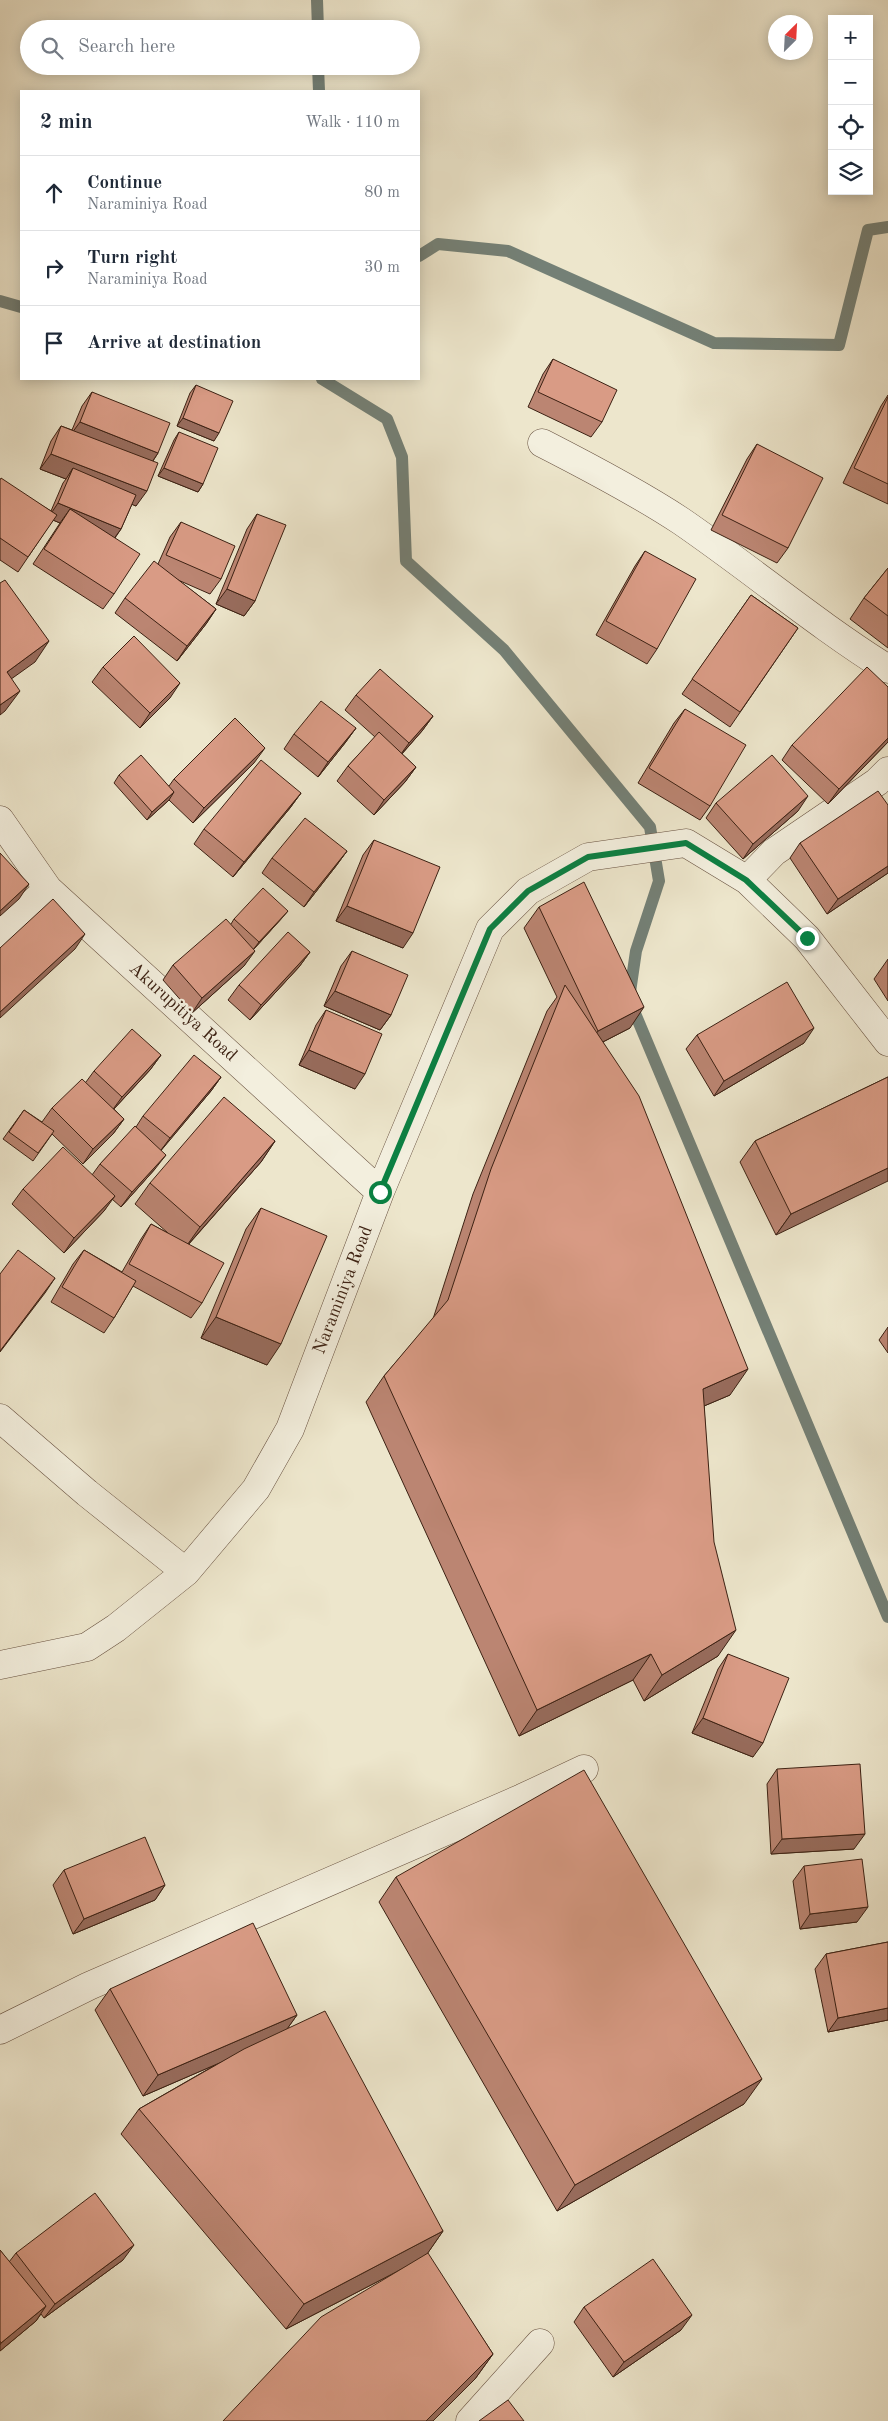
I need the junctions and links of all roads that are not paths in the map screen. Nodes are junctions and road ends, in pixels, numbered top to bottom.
1 (542, 443) dead end
2 (888, 669) edge
3 (888, 771) edge
4 (0, 820) edge
5 (746, 880) junction
6 (48, 890) junction
7 (0, 933) edge
8 (888, 1042) edge
9 (380, 1192) junction
10 (0, 1418) edge
11 (186, 1572) junction
12 (0, 1665) edge
13 (584, 1769) edge
14 (0, 2030) edge
15 (540, 2343) dead end
16 (470, 2421) edge

1 - 2 street
3 - 5 street
4 - 6 street, Akurupitiya Road
5 - 8 street, Naraminiya Road
5 - 9 street, Naraminiya Road
6 - 7 street
6 - 9 street, Akurupitiya Road
9 - 11 street, Naraminiya Road
10 - 11 street
11 - 12 street, Naraminiya Road
13 - 14 street
15 - 16 street

